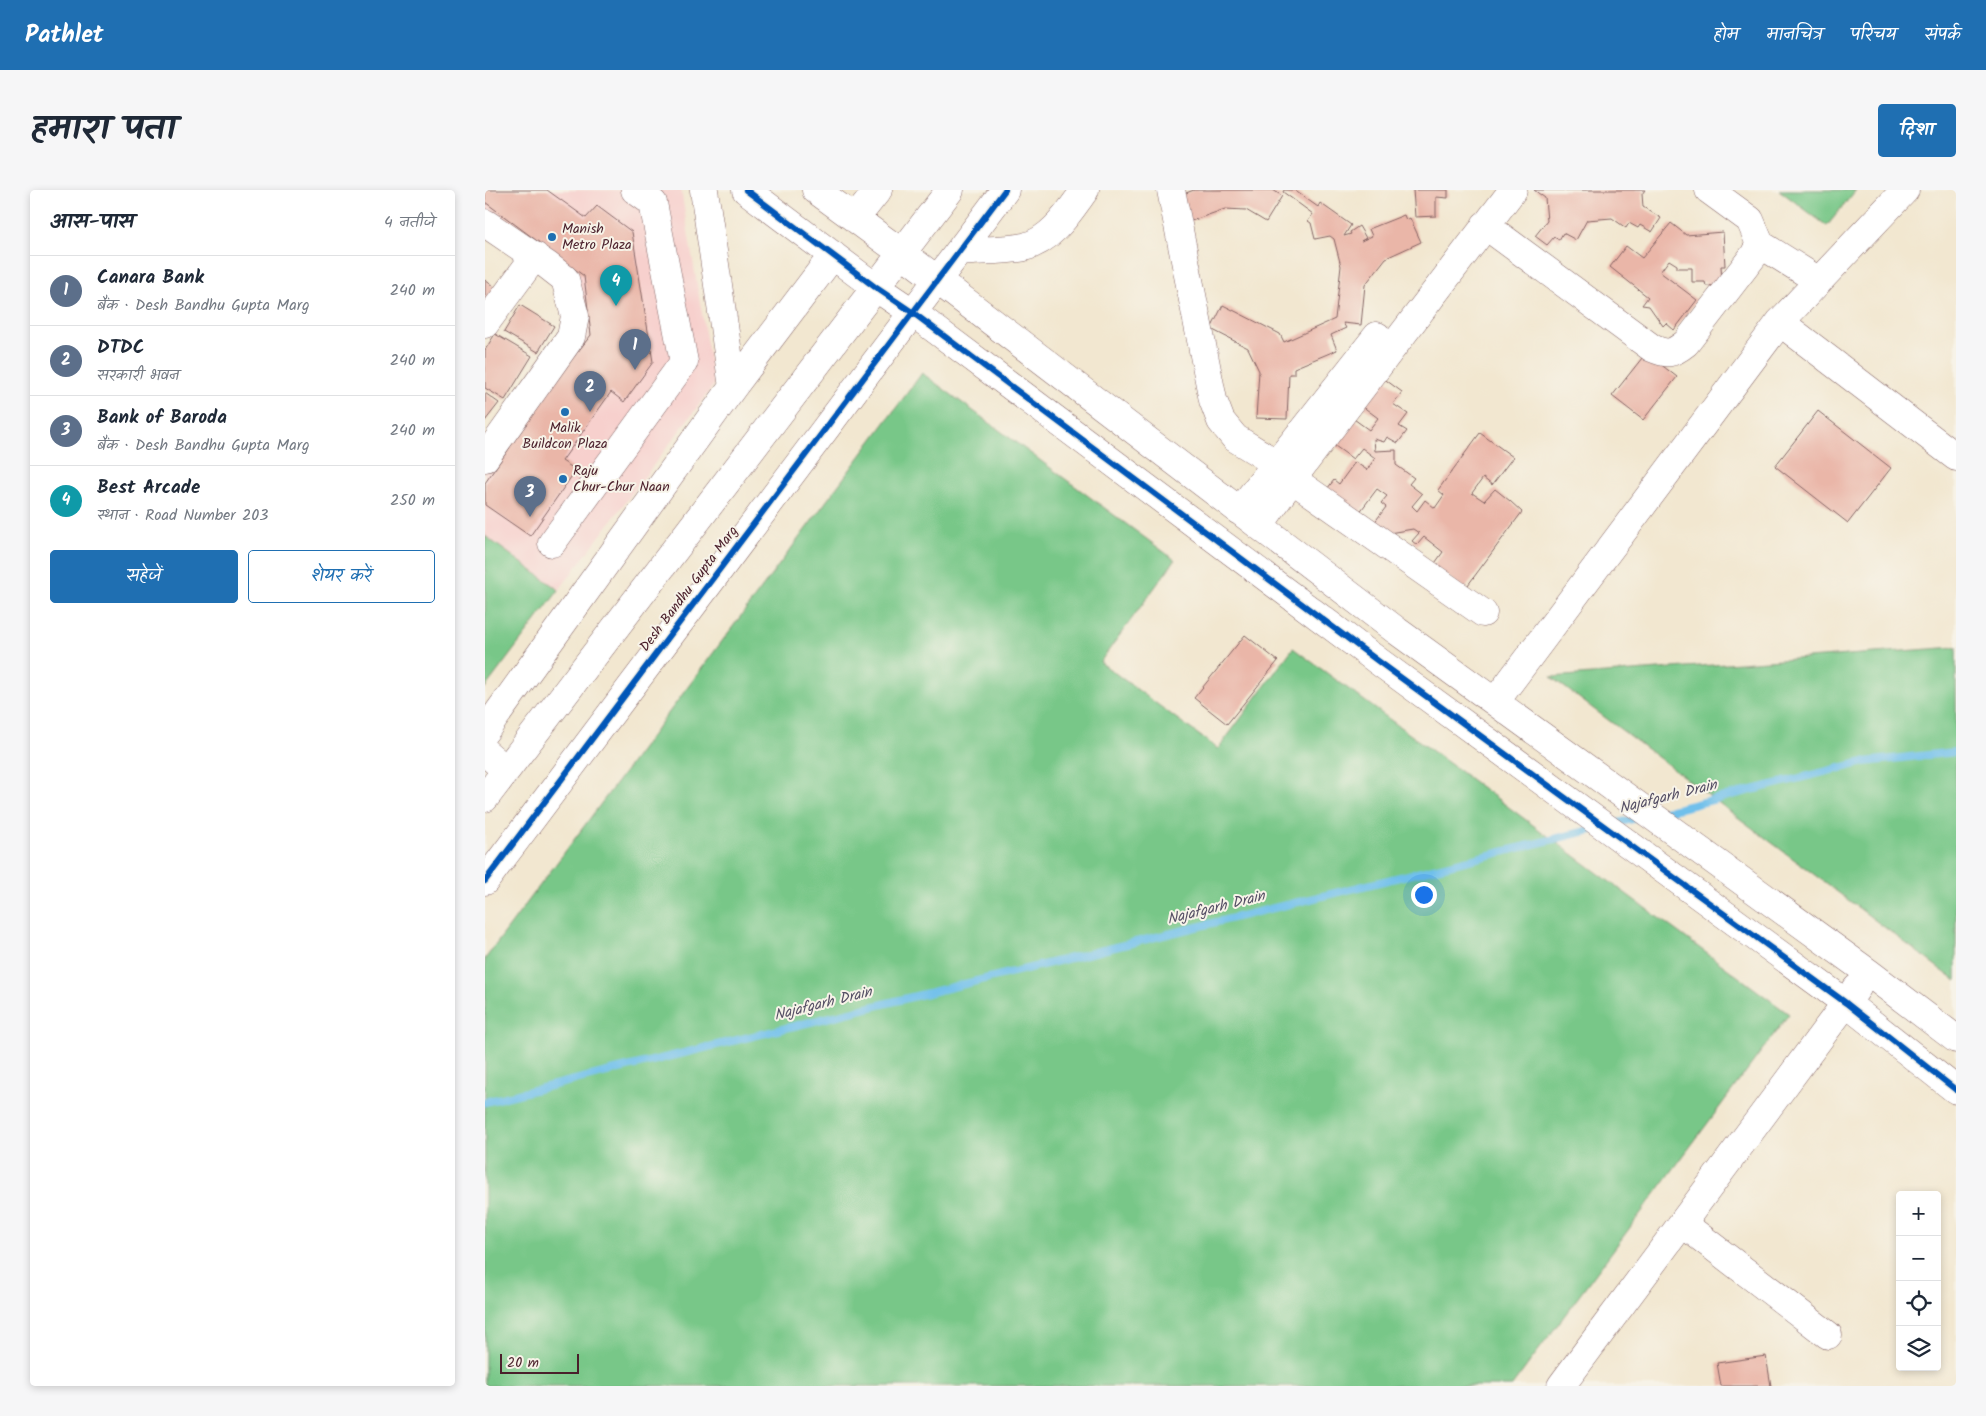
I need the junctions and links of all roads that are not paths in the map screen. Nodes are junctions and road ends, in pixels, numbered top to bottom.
1 (635, 190) edge
2 (704, 190) edge
3 (745, 190) edge
4 (816, 190) edge
5 (878, 190) edge
6 (950, 190) edge
7 (1005, 190) edge
8 (1085, 190) edge
9 (1171, 190) edge
10 (1492, 190) edge
11 (1513, 190) edge
12 (1709, 190) edge
13 (1905, 190) edge
14 (855, 219) junction
15 (485, 223) edge
16 (1485, 224) junction
17 (1760, 244) junction
18 (959, 252) junction
19 (902, 253) junction
20 (833, 255) junction
21 (535, 256) junction
22 (937, 281) junction
23 (1819, 281) junction
24 (875, 287) junction
25 (912, 312) junction
26 (1780, 322) junction
27 (485, 324) edge
28 (733, 387) junction
29 (1956, 457) edge
30 (485, 458) edge
31 (1284, 471) junction
32 (1249, 518) junction
33 (551, 543) dead end
34 (1483, 613) dead end
35 (1495, 702) junction
36 (485, 731) edge
37 (485, 752) edge
38 (506, 770) junction
39 (485, 798) edge
40 (485, 881) edge
41 (1869, 974) junction
42 (1846, 1003) junction
43 (1956, 1039) edge
44 (1956, 1090) edge
45 (1682, 1223) junction
46 (1828, 1335) dead end
47 (1561, 1386) edge

1 - 33 street
2 - 28 street
3 - 20 street
4 - 14 street
5 - 14 street
6 - 19 street
7 - 18 street
8 - 18 street
9 - 31 street
10 - 31 street
11 - 16 street
12 - 17 street
13 - 23 street
14 - 19 street
15 - 21 street
16 - 17 street
16 - 31 street
17 - 23 street
18 - 22 street
19 - 22 street
19 - 24 street
20 - 24 street
20 - 28 street
21 - 27 street
21 - 30 street
22 - 25 street, Desh Bandhu Gupta Marg
22 - 32 street
23 - 26 street
24 - 25 street
24 - 38 street
25 - 40 street, Desh Bandhu Gupta Marg
25 - 42 street
26 - 29 street
26 - 35 street
28 - 36 street
31 - 32 street
31 - 34 street
32 - 35 street
35 - 41 street
37 - 38 street
38 - 39 street
41 - 42 street
41 - 43 street
42 - 44 street
42 - 45 street
45 - 46 street
45 - 47 street

